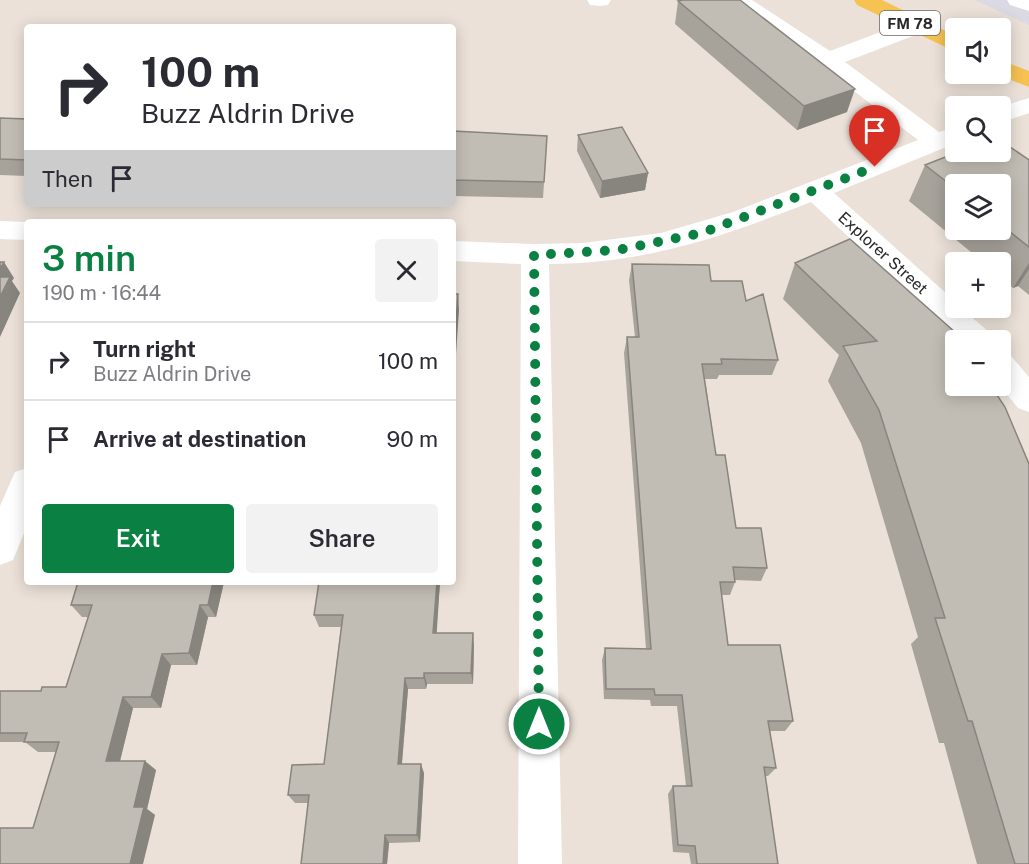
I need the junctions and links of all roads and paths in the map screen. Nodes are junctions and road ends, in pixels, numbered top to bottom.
1 (738, 0) edge
2 (865, 0) edge
3 (1018, 0) edge
4 (1029, 5) edge
5 (918, 27) junction
6 (945, 40) edge
7 (828, 60) junction
8 (1011, 72) edge
9 (1029, 80) edge
10 (1029, 105) edge
11 (1011, 112) edge
12 (945, 137) edge
13 (945, 138) edge
14 (815, 191) junction
15 (0, 230) edge
16 (24, 231) edge
17 (456, 251) edge
18 (534, 255) junction
19 (967, 330) edge
20 (1011, 377) edge
21 (1029, 399) edge
22 (24, 489) edge
23 (0, 549) edge
24 (540, 864) edge

1 - 7 street
2 - 5 main road, FM 78
3 - 4 street
5 - 6 main road, FM 78
5 - 7 street
7 - 12 street
8 - 9 main road
10 - 11 street
13 - 14 street
14 - 18 street
14 - 19 street, Explorer Street
15 - 16 street
17 - 18 street
18 - 24 street
20 - 21 street
22 - 23 street

